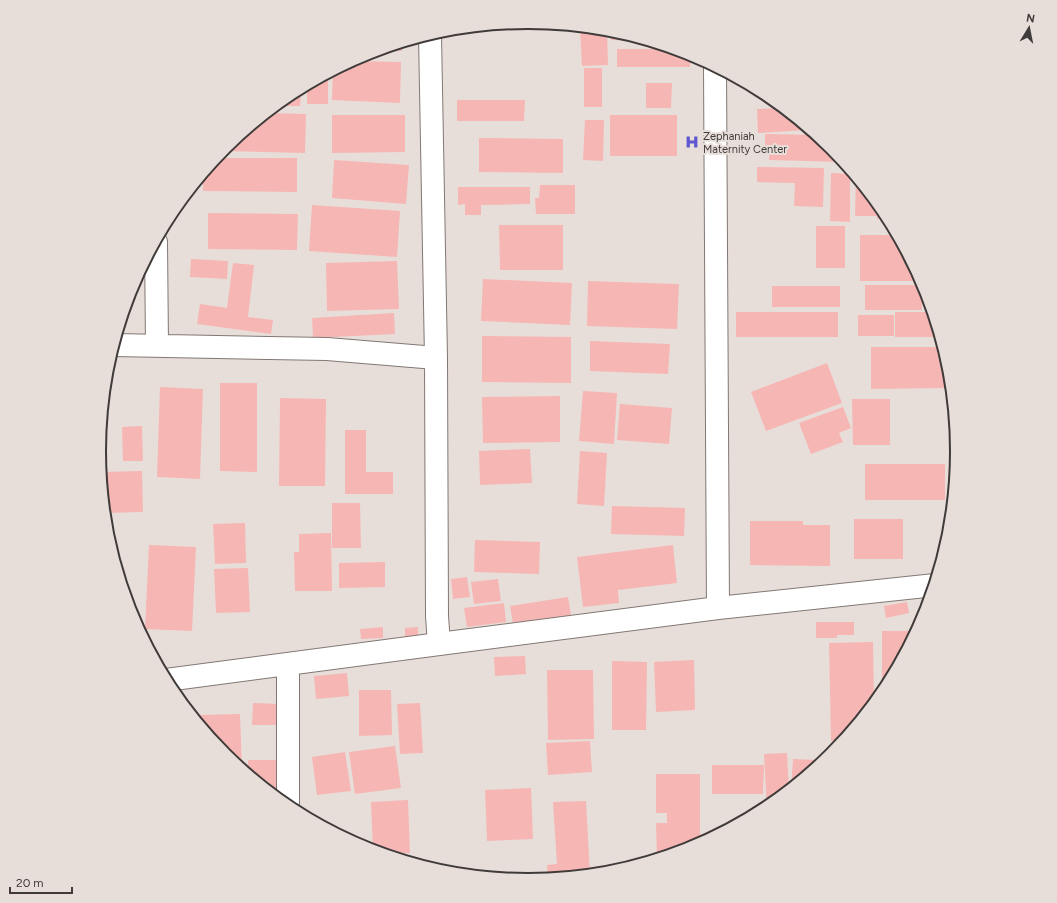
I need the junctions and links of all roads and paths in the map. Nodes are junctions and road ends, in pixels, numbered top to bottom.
1 (430, 41) edge
2 (715, 73) edge
3 (156, 253) edge
4 (119, 345) edge
5 (157, 346) junction
6 (436, 358) junction
7 (929, 586) edge
8 (718, 608) junction
9 (439, 644) junction
10 (288, 664) junction
11 (173, 679) edge
12 (288, 799) edge

1 - 6 street
2 - 8 street
3 - 5 street
4 - 5 street
5 - 6 street
6 - 9 street
7 - 8 street
8 - 9 street
9 - 10 street
10 - 11 street
10 - 12 street

